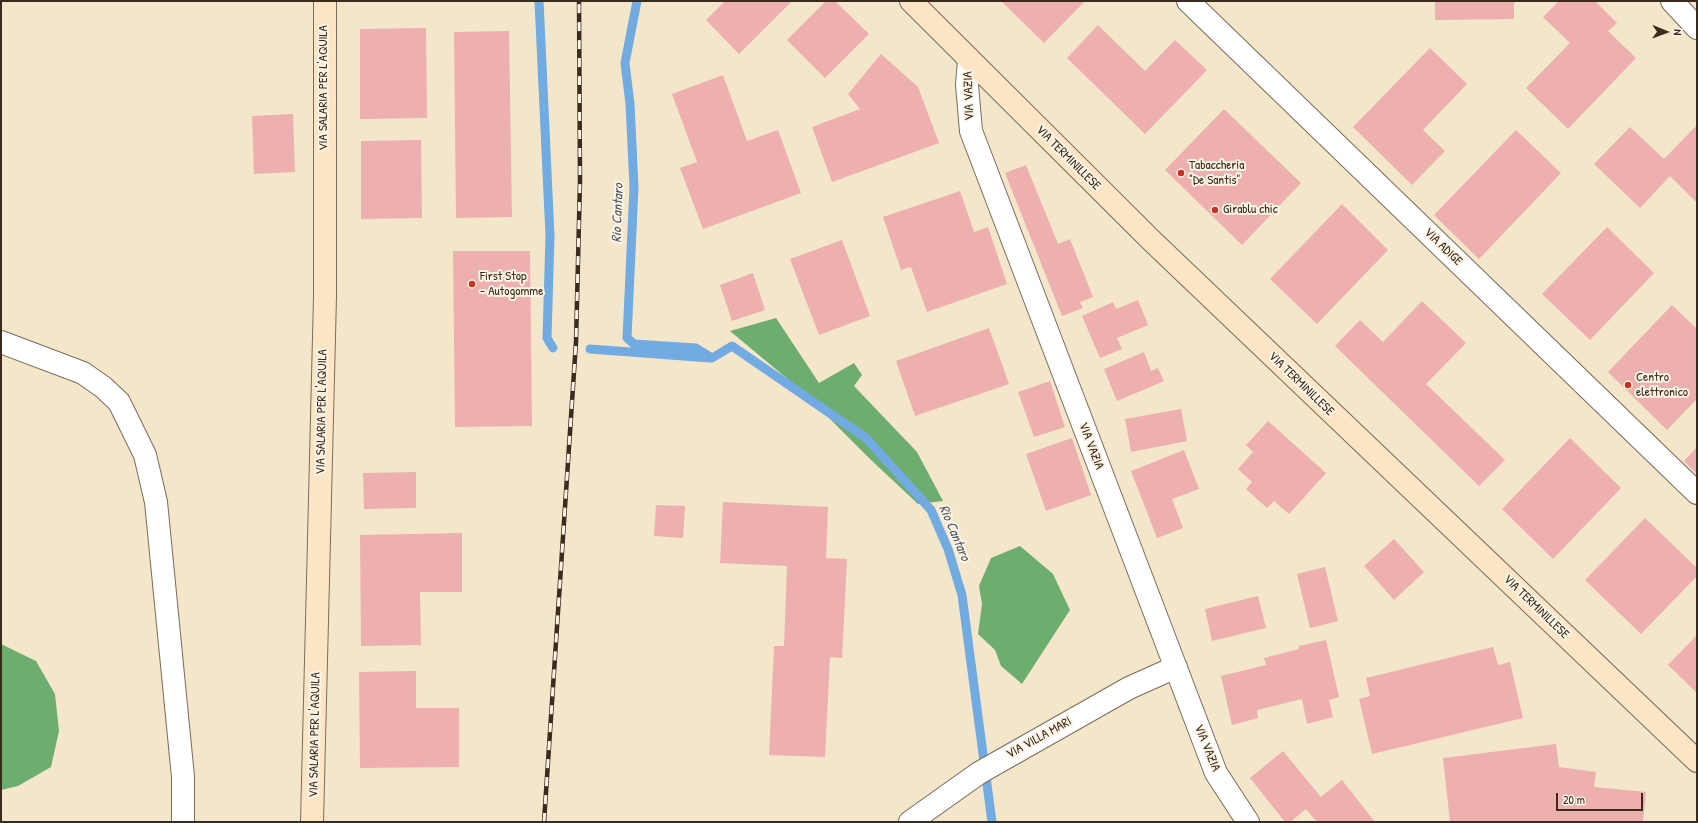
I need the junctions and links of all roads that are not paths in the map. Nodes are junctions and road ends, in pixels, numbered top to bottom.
1 (324, 1) edge
2 (1188, 1) edge
3 (1672, 1) edge
4 (914, 3) edge
5 (1697, 28) edge
6 (969, 60) junction
7 (1, 342) edge
8 (1697, 493) edge
9 (1176, 667) junction
10 (1697, 761) edge
11 (183, 822) edge
12 (312, 822) edge
13 (910, 822) edge
14 (1248, 822) edge

1 - 12 main road, VIA SALARIA PER L'AQUILA
2 - 8 street, VIA ADIGE
3 - 5 street
4 - 6 main road, VIA TERMINILLESE
6 - 9 street, VIA VAZIA
6 - 10 main road, VIA TERMINILLESE
7 - 11 street
9 - 13 street, VIA VILLA MARI
9 - 14 street, VIA VAZIA

